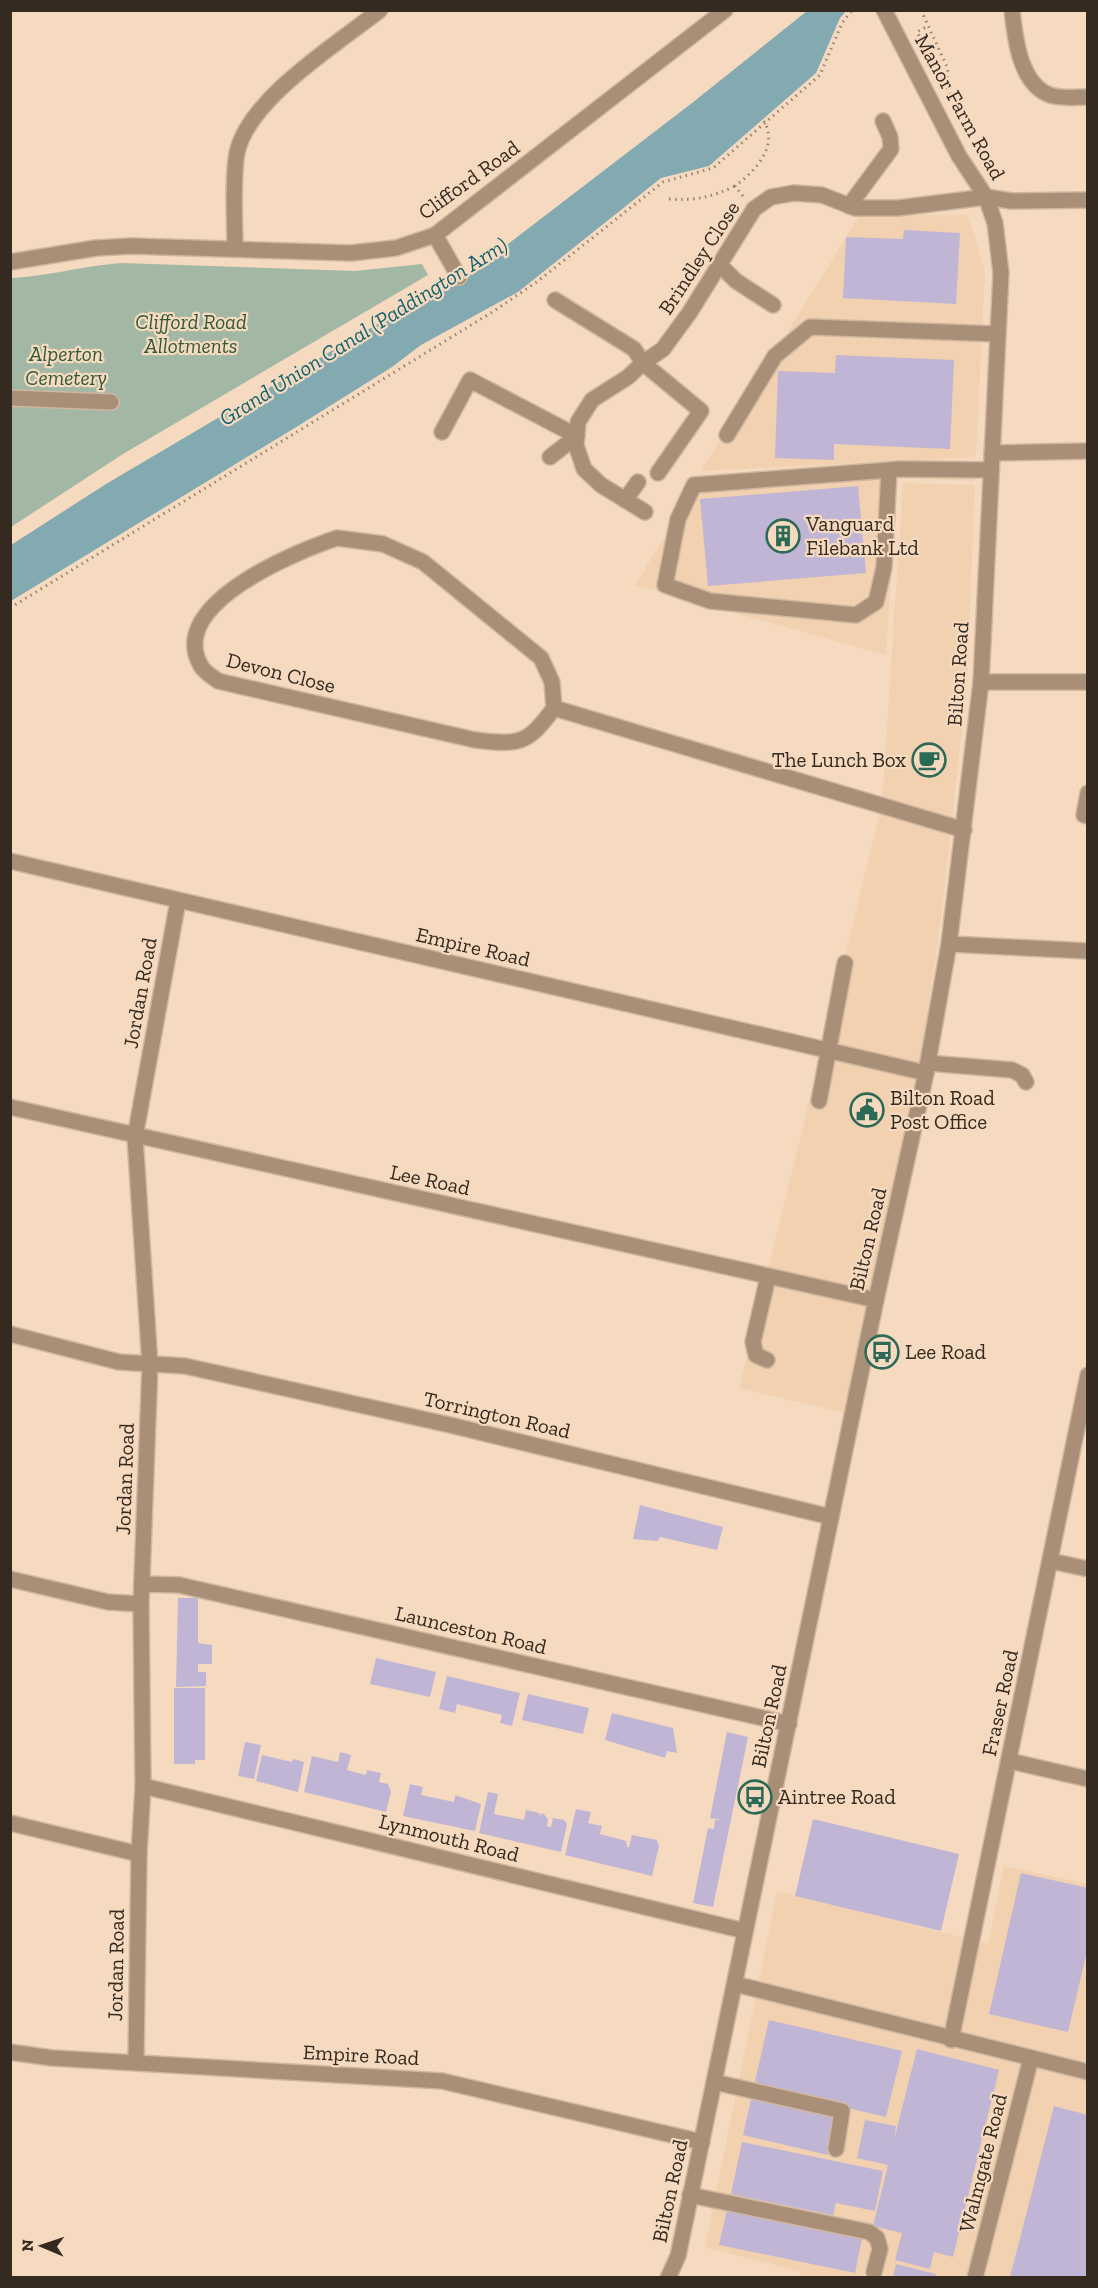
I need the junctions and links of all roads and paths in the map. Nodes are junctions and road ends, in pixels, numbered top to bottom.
1 (380, 10) edge
2 (725, 10) edge
3 (852, 10) edge
4 (884, 10) edge
5 (921, 10) edge
6 (1012, 10) edge
7 (928, 26) junction
8 (926, 49) dead end
9 (1088, 97) edge
10 (764, 121) junction
11 (883, 121) dead end
12 (970, 139) dead end
13 (735, 186) junction
14 (986, 198) junction
15 (669, 199) dead end
16 (1088, 200) edge
17 (849, 206) junction
18 (754, 208) junction
19 (435, 235) junction
20 (235, 249) junction
21 (10, 262) edge
22 (719, 264) junction
23 (459, 276) dead end
24 (555, 300) dead end
25 (773, 305) dead end
26 (998, 334) junction
27 (643, 363) junction
28 (10, 398) edge
29 (111, 402) dead end
30 (442, 432) dead end
31 (727, 435) dead end
32 (577, 436) junction
33 (1088, 451) edge
34 (992, 453) junction
35 (550, 457) dead end
36 (889, 470) junction
37 (991, 470) junction
38 (658, 473) dead end
39 (638, 482) dead end
40 (625, 500) junction
41 (645, 512) dead end
42 (10, 608) edge
43 (981, 682) junction
44 (1088, 682) edge
45 (554, 708) junction
46 (1088, 793) edge
47 (1088, 816) edge
48 (964, 830) junction
49 (10, 861) edge
50 (178, 901) junction
51 (949, 944) junction
52 (1088, 951) edge
53 (845, 963) dead end
54 (827, 1050) junction
55 (927, 1068) junction
56 (1026, 1082) dead end
57 (819, 1101) dead end
58 (10, 1107) edge
59 (135, 1137) junction
60 (768, 1276) junction
61 (876, 1300) junction
62 (10, 1334) edge
63 (767, 1360) dead end
64 (150, 1365) junction
65 (1088, 1375) edge
66 (831, 1517) junction
67 (1051, 1561) junction
68 (1088, 1569) edge
69 (10, 1579) edge
70 (142, 1584) junction
71 (141, 1604) junction
72 (789, 1724) junction
73 (1010, 1761) junction
74 (1088, 1779) edge
75 (143, 1786) junction
76 (10, 1823) edge
77 (139, 1854) junction
78 (745, 1931) junction
79 (735, 1984) junction
80 (951, 2040) junction
81 (10, 2052) edge
82 (1031, 2058) junction
83 (136, 2062) junction
84 (1088, 2072) edge
85 (714, 2082) junction
86 (702, 2142) junction
87 (836, 2149) dead end
88 (690, 2195) junction
89 (874, 2272) dead end
90 (668, 2277) edge
91 (975, 2277) edge

1 - 20 street
2 - 19 street, Clifford Road
3 - 10 path
4 - 14 street, Manor Farm Road
5 - 7 path
6 - 9 street
7 - 8 path
7 - 12 path
10 - 13 path
10 - 42 path
11 - 17 street
13 - 15 path
13 - 18 path
14 - 16 street, Manor Farm Road
14 - 17 street, Brindley Close
14 - 26 street, Bilton Road
17 - 18 street, Brindley Close
18 - 22 street, Brindley Close
19 - 20 street, Clifford Road
19 - 23 street
20 - 21 street, Clifford Road
22 - 25 street
22 - 27 street, Brindley Close
24 - 27 street
26 - 31 street
26 - 34 street, Bilton Road
27 - 32 street, Brindley Close
27 - 38 street
28 - 29 street
30 - 32 street
32 - 35 street
32 - 40 street
33 - 34 street
34 - 37 street, Bilton Road
36 - 36 street
36 - 37 street
37 - 43 street, Bilton Road
39 - 40 street
40 - 41 street
43 - 44 street
43 - 48 street, Bilton Road
45 - 45 street, Devon Close
45 - 48 street
46 - 47 street
48 - 51 street, Bilton Road
49 - 50 street, Empire Road
50 - 54 street, Empire Road
50 - 59 street, Jordan Road
51 - 52 street
51 - 55 street, Bilton Road
53 - 54 street
54 - 55 street, Empire Road
54 - 57 street
55 - 56 street, Empire Road
55 - 61 street, Bilton Road
58 - 59 street, Lee Road
59 - 60 street, Lee Road
59 - 64 street, Jordan Road
60 - 61 street, Lee Road
60 - 63 street
61 - 66 street, Bilton Road
62 - 64 street, Torrington Road
64 - 66 street, Torrington Road
64 - 70 street, Jordan Road
65 - 67 street, Fraser Road
66 - 72 street, Bilton Road
67 - 68 street
67 - 73 street, Fraser Road
69 - 71 street
70 - 71 street, Jordan Road
70 - 72 street, Launceston Road
71 - 75 street, Jordan Road
72 - 78 street, Bilton Road
73 - 74 street
73 - 80 street, Fraser Road
75 - 77 street, Jordan Road
75 - 78 street, Lynmouth Road
76 - 77 street
77 - 83 street, Jordan Road
78 - 79 street, Bilton Road
79 - 80 street
79 - 85 street, Bilton Road
80 - 82 street
81 - 83 street, Empire Road
82 - 84 street
82 - 91 street, Walmgate Road
83 - 86 street, Empire Road
85 - 86 street, Bilton Road
85 - 87 street
86 - 88 street, Bilton Road
88 - 89 street
88 - 90 street, Bilton Road

